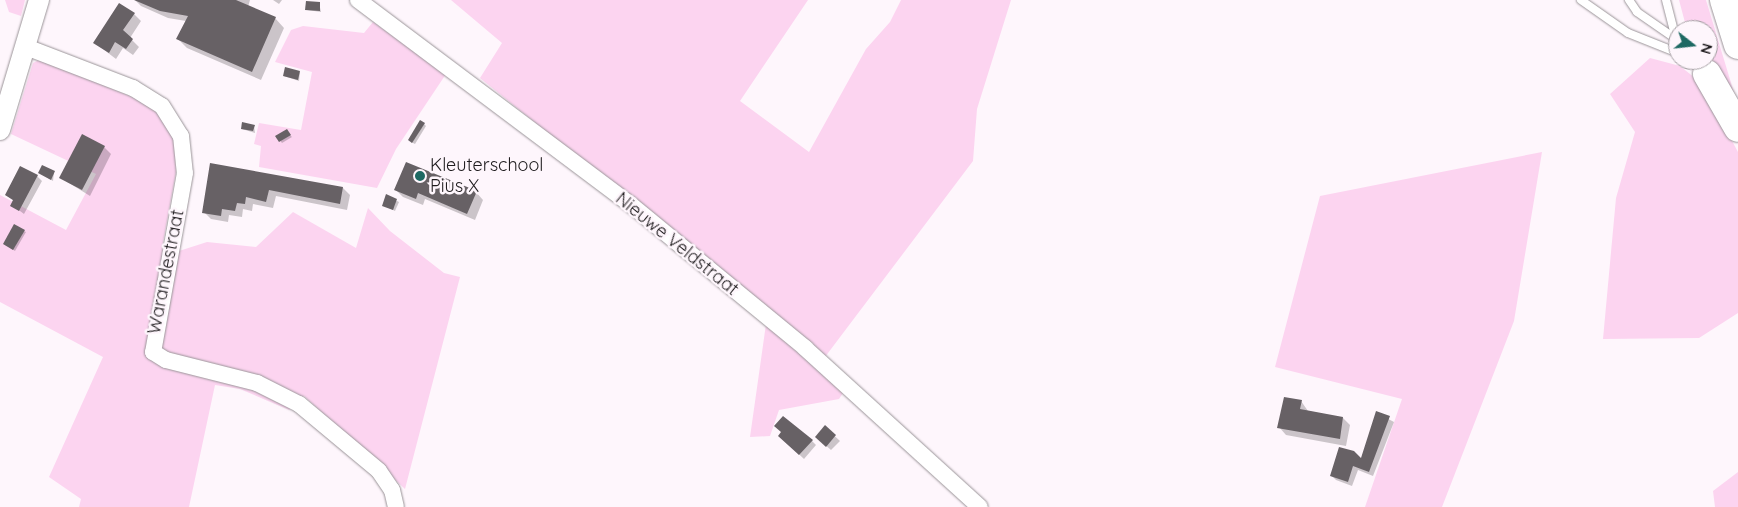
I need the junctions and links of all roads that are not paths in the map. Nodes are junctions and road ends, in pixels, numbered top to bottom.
1 (39, 0) edge
2 (358, 0) edge
3 (1581, 0) edge
4 (1629, 0) edge
5 (1666, 0) edge
6 (1724, 0) edge
7 (1588, 4) edge
8 (1671, 20) edge
9 (1668, 35) edge
10 (1738, 45) edge
11 (26, 47) junction
12 (1668, 49) edge
13 (1700, 70) edge
14 (1738, 128) edge
15 (0, 130) edge
16 (396, 507) edge
17 (980, 507) edge

1 - 11 street
2 - 17 street, Nieuwe Veldstraat
3 - 7 lane
4 - 9 lane
5 - 8 lane
6 - 10 highway
7 - 12 lane
11 - 15 street
11 - 16 street, Warandestraat
13 - 14 highway

